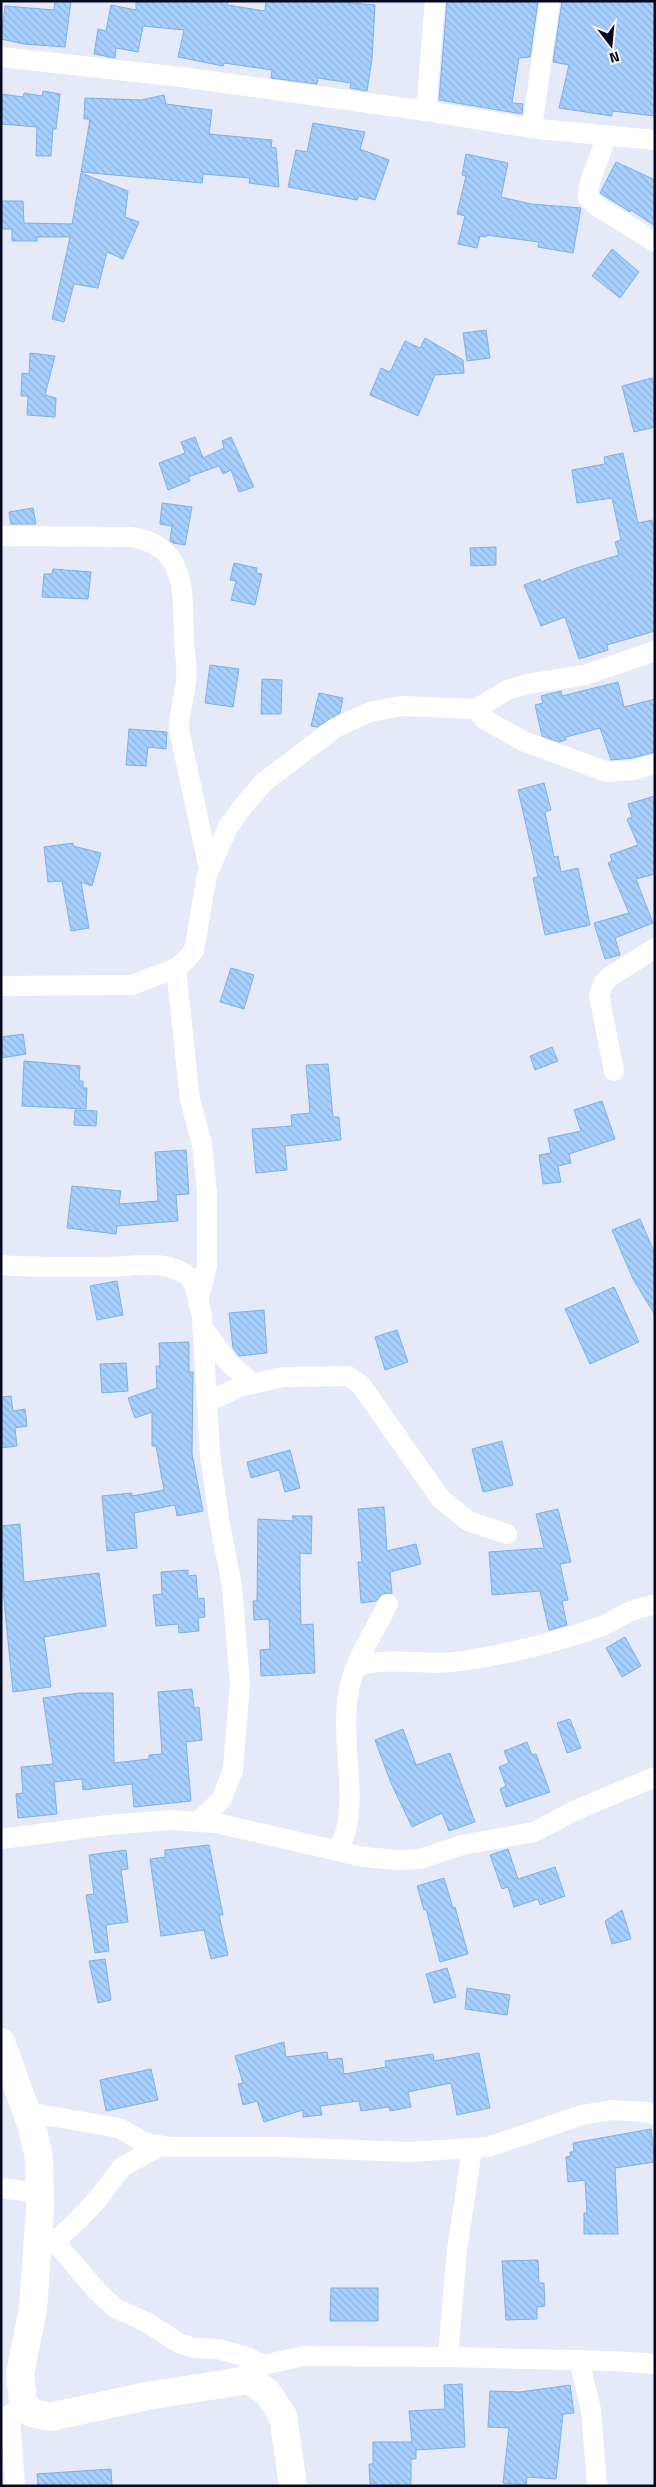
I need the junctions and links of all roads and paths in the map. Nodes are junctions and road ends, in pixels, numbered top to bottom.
1 (435, 1) edge
2 (550, 1) edge
3 (1, 57) edge
4 (426, 111) junction
5 (532, 128) junction
6 (605, 137) junction
7 (655, 140) edge
8 (655, 242) edge
9 (1, 536) edge
10 (655, 651) edge
11 (476, 709) junction
12 (655, 764) edge
13 (209, 869) junction
14 (655, 948) edge
15 (176, 968) junction
16 (1, 986) edge
17 (614, 1071) dead end
18 (1, 1265) edge
19 (198, 1302) junction
20 (202, 1327) junction
21 (254, 1384) junction
22 (208, 1402) junction
23 (507, 1534) dead end
24 (388, 1604) dead end
25 (655, 1604) edge
26 (356, 1667) junction
27 (655, 1777) edge
28 (199, 1821) junction
29 (1, 1839) edge
30 (337, 1851) junction
31 (1, 2042) edge
32 (27, 2112) junction
33 (655, 2115) edge
34 (161, 2146) junction
35 (472, 2149) junction
36 (1, 2188) edge
37 (40, 2193) junction
38 (46, 2245) junction
39 (448, 2356) junction
40 (579, 2360) junction
41 (655, 2364) edge
42 (263, 2365) junction
43 (231, 2381) junction
44 (13, 2413) edge
45 (15, 2486) edge
46 (293, 2486) edge
47 (597, 2486) edge

1 - 4 street
2 - 5 street
3 - 4 street
4 - 5 street
5 - 6 street
6 - 7 street
6 - 8 street
9 - 13 street
10 - 11 street
11 - 12 street
11 - 13 street
13 - 15 street
14 - 17 street
15 - 16 street
15 - 19 street
18 - 19 street
19 - 20 street
20 - 21 street
20 - 22 street
21 - 22 street
21 - 23 street
22 - 28 street
24 - 26 street
25 - 26 street
26 - 30 street
27 - 30 street
28 - 29 street
28 - 30 street
31 - 32 street
32 - 34 street
32 - 37 street
33 - 35 street
34 - 35 street
34 - 38 street
35 - 39 street
36 - 37 street
37 - 38 street
38 - 42 street
38 - 44 street
39 - 40 street
39 - 42 street
40 - 41 street
40 - 47 street
42 - 43 street
43 - 44 street
43 - 46 street
44 - 45 street

